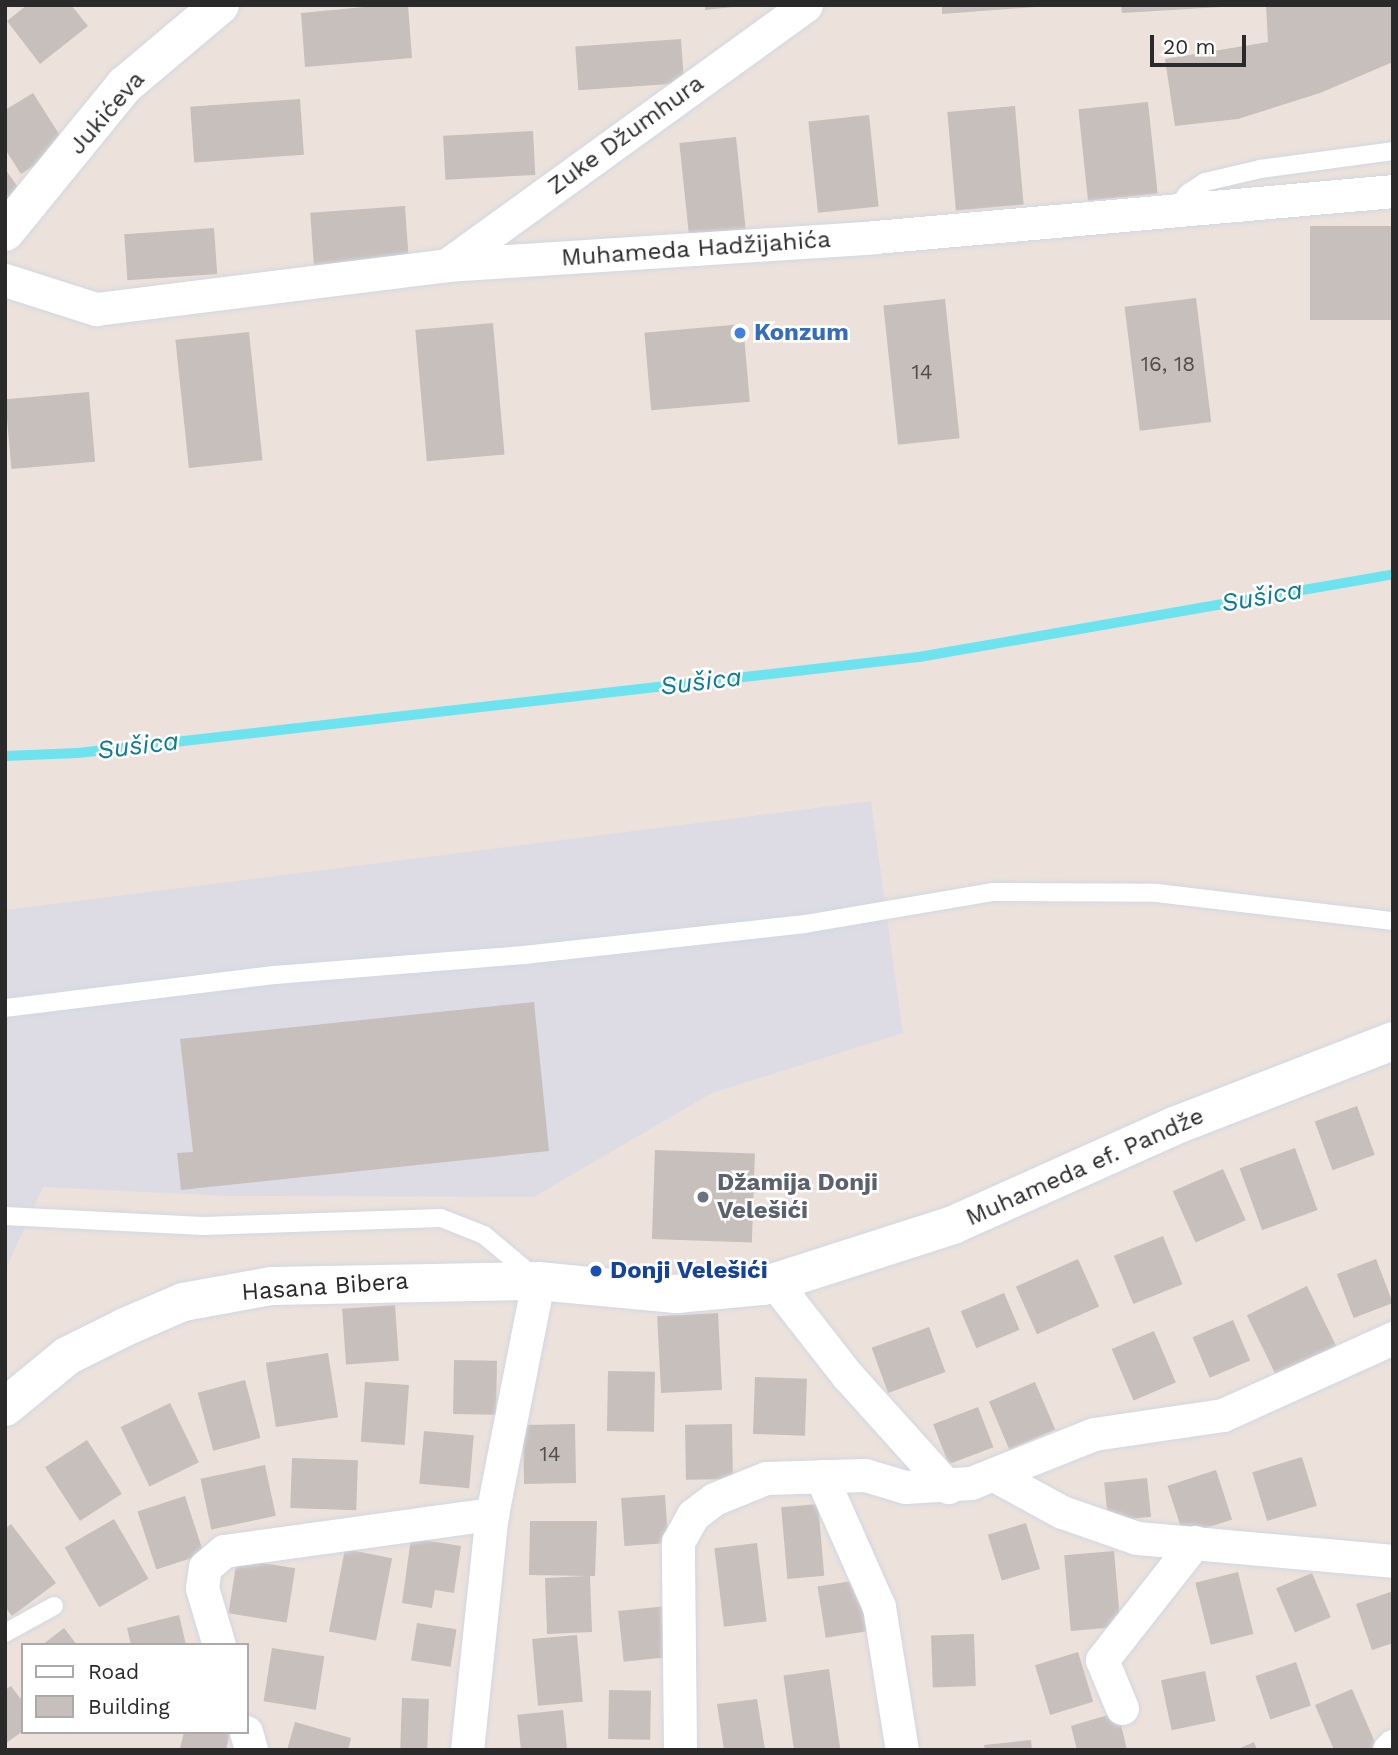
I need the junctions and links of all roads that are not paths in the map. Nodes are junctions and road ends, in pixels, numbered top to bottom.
1 (220, 5) edge
2 (806, 5) edge
3 (1393, 151) edge
4 (1393, 191) edge
5 (1176, 209) junction
6 (5, 232) edge
7 (447, 265) junction
8 (5, 281) edge
9 (1393, 921) edge
10 (5, 1008) edge
11 (1393, 1041) edge
12 (5, 1216) edge
13 (538, 1281) junction
14 (775, 1283) junction
15 (676, 1294) joint
16 (1393, 1338) edge
17 (5, 1407) edge
18 (821, 1476) junction
19 (996, 1476) junction
20 (948, 1487) junction
21 (492, 1514) junction
22 (1195, 1542) junction
23 (1393, 1560) edge
24 (54, 1606) dead end
25 (5, 1633) edge
26 (218, 1643) edge
27 (1122, 1708) dead end
28 (467, 1750) edge
29 (680, 1750) edge
30 (902, 1750) edge

1 - 6 street, Jukićeva
2 - 7 street, Zuke Džumhura
3 - 5 lane
4 - 5 street, Muhameda Hadžijahića
5 - 7 street, Muhameda Hadžijahića
7 - 8 street, Muhameda Hadžijahića
9 - 10 lane
11 - 14 street, Muhameda ef. Pandže
12 - 13 lane
13 - 15 street, Hasana Bibera
13 - 17 street, Hasana Bibera
13 - 21 street
14 - 15 street, Muhameda ef. Pandže
14 - 20 street
16 - 19 street
18 - 20 street
18 - 29 street
18 - 30 street
19 - 20 street
19 - 22 street
21 - 26 street
21 - 28 street
22 - 23 street
22 - 27 street
24 - 25 lane

